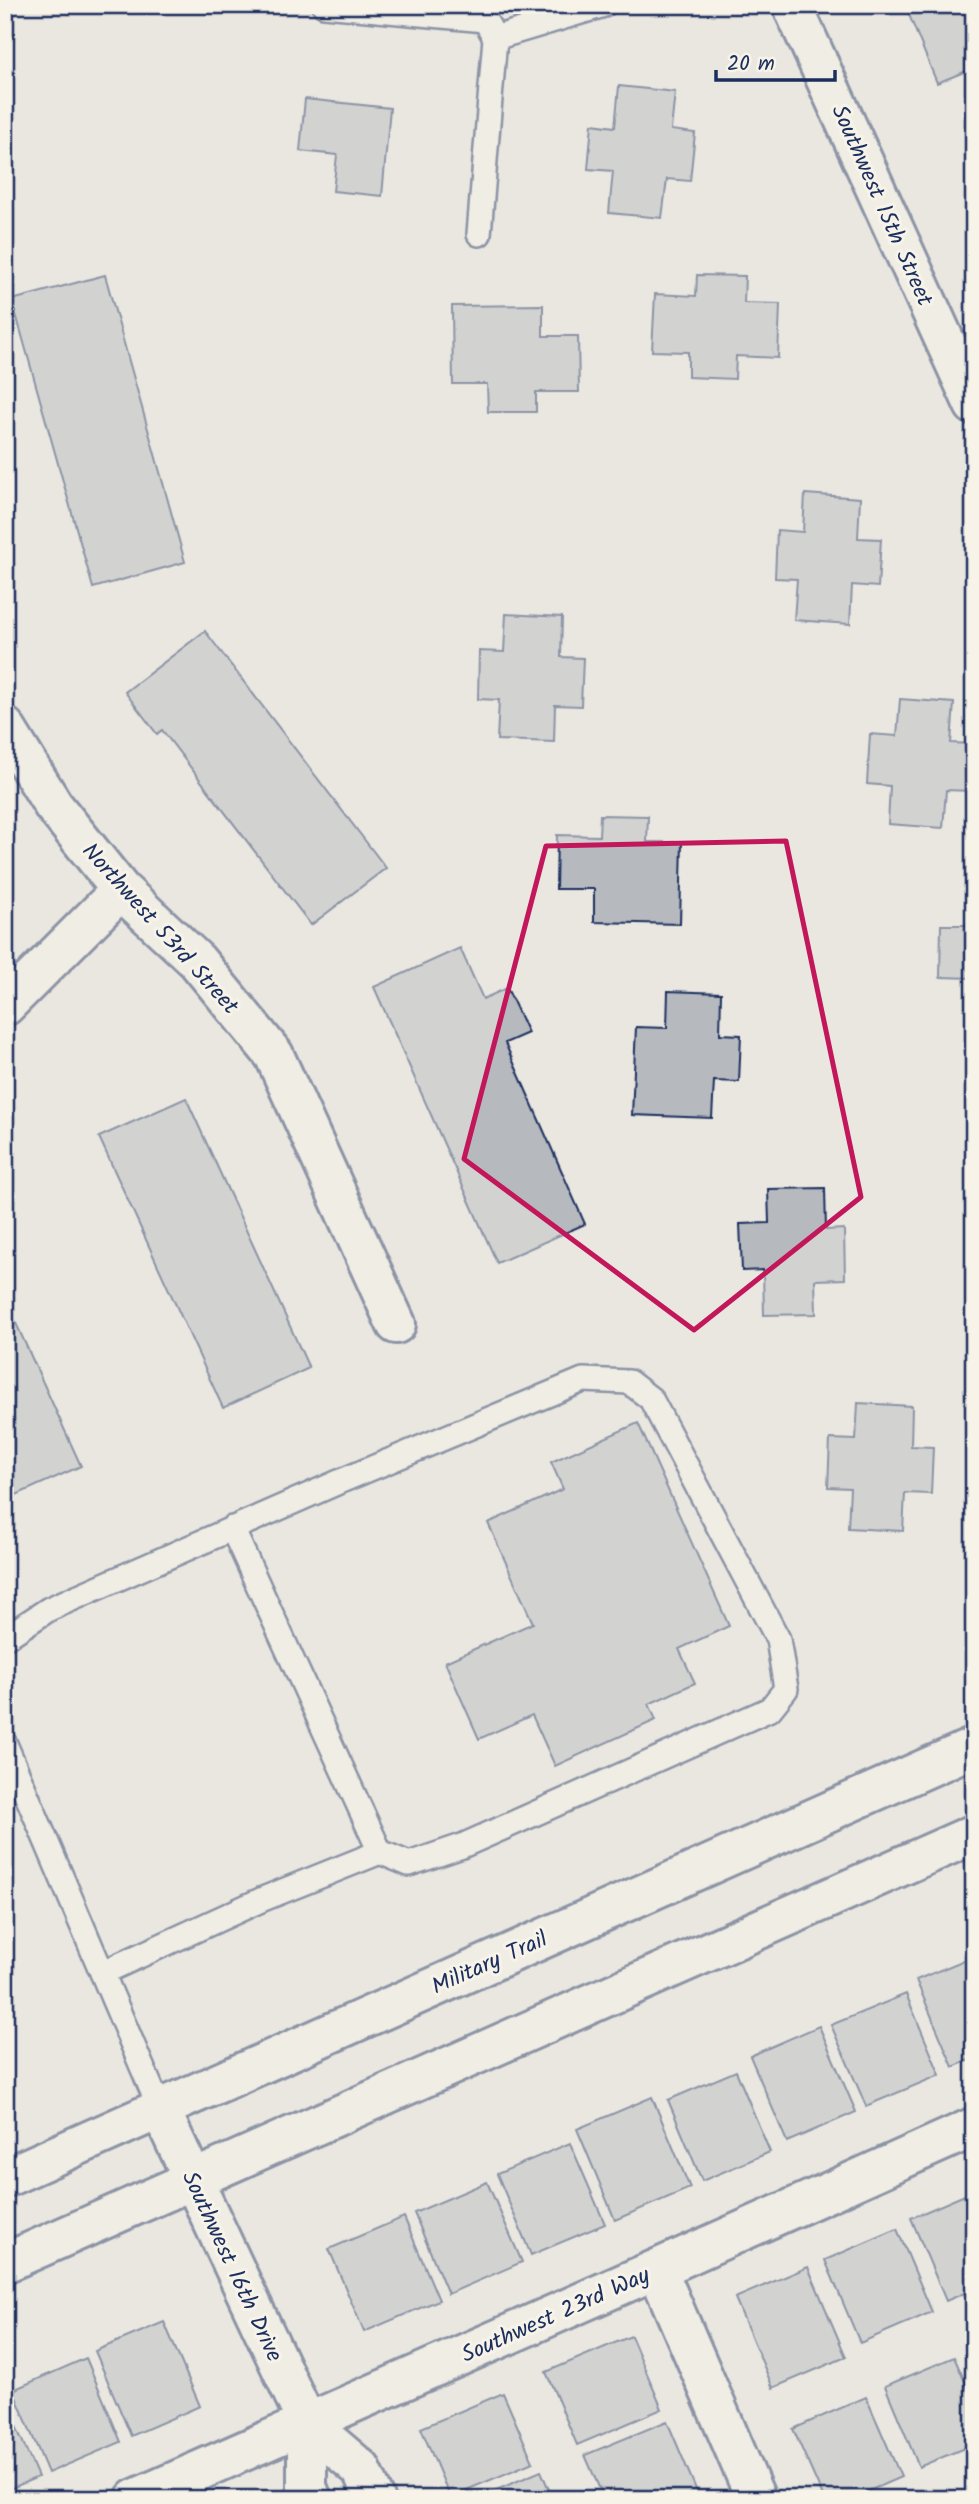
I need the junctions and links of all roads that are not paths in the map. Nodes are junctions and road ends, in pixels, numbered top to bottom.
1 (324, 5) edge
2 (604, 5) edge
3 (792, 5) edge
4 (495, 38) junction
5 (479, 234) dead end
6 (966, 366) edge
7 (974, 405) edge
8 (5, 727) edge
9 (121, 890) junction
10 (5, 1006) edge
11 (396, 1324) dead end
12 (232, 1528) junction
13 (5, 1638) edge
14 (5, 1744) edge
15 (974, 1747) edge
16 (974, 1834) edge
17 (380, 1852) junction
18 (102, 1973) junction
19 (160, 2109) junction
20 (974, 2127) edge
21 (5, 2178) edge
22 (192, 2181) junction
23 (5, 2263) edge
24 (657, 2269) junction
25 (307, 2423) junction
26 (135, 2499) edge
27 (312, 2499) edge
28 (375, 2499) edge
29 (757, 2499) edge

1 - 4 lane
2 - 4 lane
3 - 6 street, Southwest 15th Street
4 - 5 lane
6 - 7 street, Southwest 15th Street
8 - 9 street, Northwest 53rd Street
9 - 10 street
9 - 11 street, Northwest 53rd Street
12 - 13 lane
12 - 17 lane
12 - 17 lane
14 - 18 lane
15 - 19 street, Military Trail
16 - 22 street
17 - 18 lane
18 - 19 lane
19 - 21 street, Military Trail
19 - 22 street, Southwest 16th Drive
20 - 24 street, Southwest 23rd Way
22 - 23 street
22 - 25 street, Southwest 16th Drive
24 - 25 street, Southwest 23rd Way
24 - 29 street
25 - 26 street, Southwest 23rd Way
25 - 27 street, Southwest 16th Drive
25 - 28 street, Southwest 16th Drive

